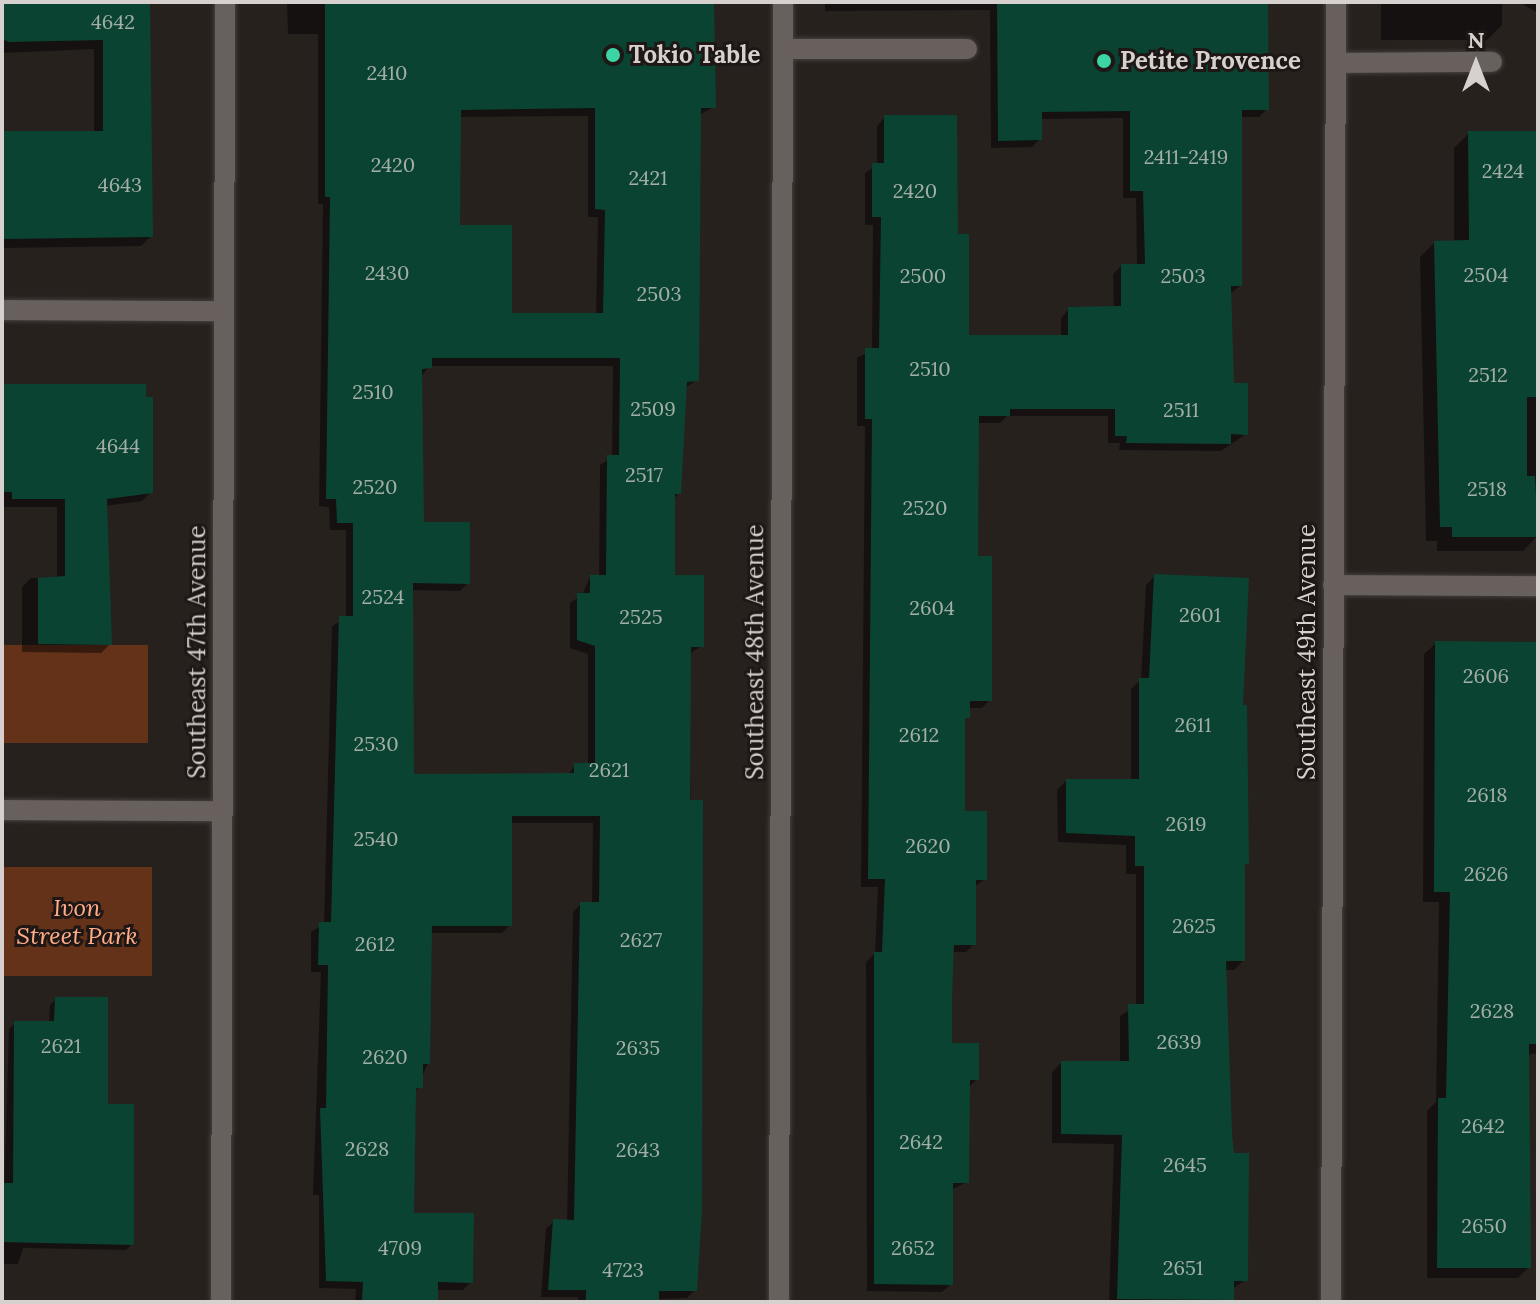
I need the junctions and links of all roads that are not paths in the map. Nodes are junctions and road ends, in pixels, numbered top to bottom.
1 (225, 2) edge
2 (783, 2) edge
3 (1336, 2) edge
4 (783, 49) junction
5 (967, 49) dead end
6 (1492, 62) dead end
7 (1336, 63) junction
8 (2, 310) edge
9 (224, 311) junction
10 (1333, 585) junction
11 (1538, 586) edge
12 (2, 810) edge
13 (222, 811) junction
14 (221, 1302) edge
15 (779, 1302) edge
16 (1331, 1302) edge

1 - 9 street, Southeast 47th Avenue
2 - 4 street, Southeast 48th Avenue
3 - 7 street, Southeast 49th Avenue
4 - 5 street
4 - 15 street, Southeast 48th Avenue
6 - 7 street
7 - 10 street, Southeast 49th Avenue
8 - 9 street
9 - 13 street, Southeast 47th Avenue
10 - 11 street
10 - 16 street, Southeast 49th Avenue
12 - 13 street
13 - 14 street, Southeast 47th Avenue

